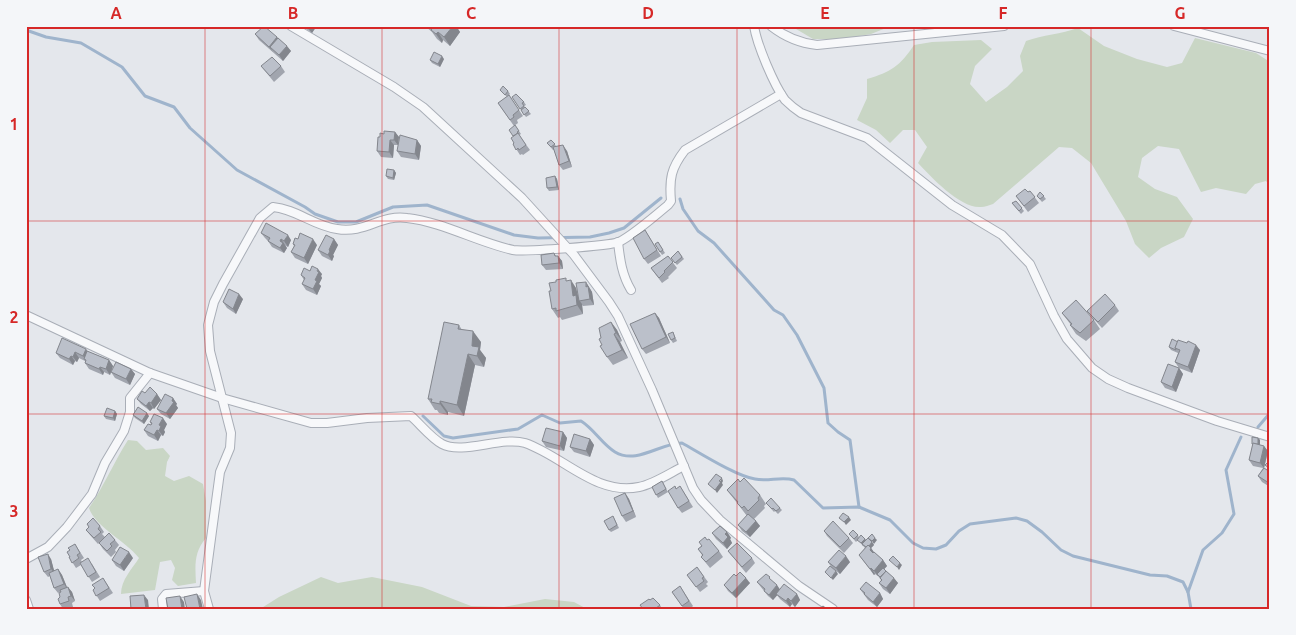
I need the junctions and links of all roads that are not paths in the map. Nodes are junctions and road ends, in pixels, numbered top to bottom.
1 (291, 26) edge
2 (754, 26) edge
3 (771, 26) edge
4 (1004, 26) edge
5 (1174, 26) edge
6 (1270, 51) edge
7 (781, 94) junction
8 (618, 242) junction
9 (567, 248) junction
10 (630, 290) dead end
11 (26, 316) edge
12 (150, 374) junction
13 (222, 398) junction
14 (1270, 437) edge
15 (684, 466) junction
16 (26, 559) edge
17 (204, 591) junction
18 (26, 600) edge
19 (29, 609) edge
20 (163, 609) edge
21 (209, 609) edge
22 (833, 609) edge

1 - 9 street
2 - 7 street
3 - 4 street
5 - 6 street
7 - 8 street
7 - 14 street
8 - 9 street
8 - 10 street
9 - 13 street
9 - 15 street
11 - 12 street
12 - 13 street
12 - 16 street
13 - 15 street
13 - 17 street
15 - 22 street
17 - 20 street
17 - 21 street
18 - 19 street

